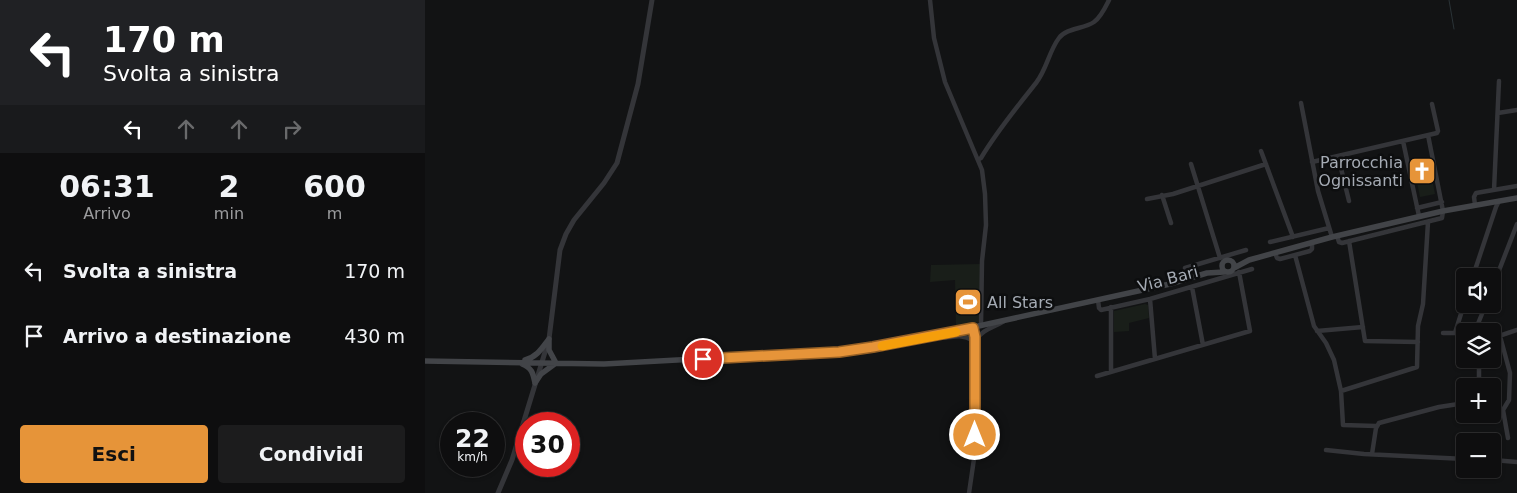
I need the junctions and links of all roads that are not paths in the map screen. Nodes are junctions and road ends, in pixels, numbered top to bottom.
1 (652, 0) edge
2 (930, 0) edge
3 (1109, 0) edge
4 (1499, 81) dead end
5 (1301, 103) dead end
6 (1432, 104) dead end
7 (1517, 110) edge
8 (1498, 112) junction
9 (1428, 135) junction
10 (1403, 141) junction
11 (1261, 151) dead end
12 (1338, 156) junction
13 (978, 160) junction
14 (1312, 162) junction
15 (1191, 164) dead end
16 (1266, 164) junction
17 (1198, 186) junction
18 (1517, 186) edge
19 (1494, 190) junction
20 (1163, 195) junction
21 (1517, 198) edge
22 (1147, 199) dead end
23 (1349, 201) dead end
24 (1499, 201) junction
25 (1441, 202) junction
26 (1484, 204) junction
27 (1475, 205) junction
28 (1417, 208) junction
29 (1443, 210) junction
30 (1494, 213) junction
31 (1419, 216) junction
32 (1427, 222) junction
33 (1171, 223) dead end
34 (1517, 224) edge
35 (1329, 228) junction
36 (1305, 234) junction
37 (1335, 237) junction
38 (1291, 238) junction
39 (1349, 241) junction
40 (1270, 242) dead end
41 (1310, 243) junction
42 (1291, 248) junction
43 (1246, 250) dead end
44 (1275, 253) junction
45 (1295, 255) junction
46 (1225, 260) junction
47 (1249, 260) junction
48 (1185, 268) dead end
49 (1476, 268) edge
50 (1500, 268) edge
51 (1252, 269) dead end
52 (1232, 272) junction
53 (1207, 273) junction
54 (1192, 287) junction
55 (1122, 294) junction
56 (1150, 299) junction
57 (1098, 300) junction
58 (1124, 305) junction
59 (1111, 308) junction
60 (1461, 313) edge
61 (1006, 320) junction
62 (981, 326) junction
63 (973, 328) junction
64 (1363, 328) junction
65 (1317, 330) junction
66 (1517, 330) edge
67 (1443, 333) dead end
68 (1455, 333) joint
69 (1501, 335) edge
70 (933, 336) junction
71 (549, 339) junction
72 (973, 341) junction
73 (1418, 342) junction
74 (1501, 343) edge
75 (1203, 345) junction
76 (1155, 359) junction
77 (425, 360) edge
78 (518, 362) junction
79 (541, 363) junction
80 (556, 364) junction
81 (1111, 372) junction
82 (1097, 376) dead end
83 (535, 383) junction
84 (1341, 391) junction
85 (1456, 404) edge
86 (1377, 426) junction
87 (1508, 438) dead end
88 (1326, 450) dead end
89 (1372, 454) junction
90 (1456, 459) edge
91 (1501, 461) edge
92 (1517, 462) edge
93 (498, 493) edge
94 (969, 493) edge

1 - 71 street
2 - 13 street
3 - 13 street
4 - 8 street
5 - 14 street
6 - 9 street
7 - 8 street
8 - 19 street
9 - 10 street
9 - 25 street
10 - 12 street
10 - 28 street
11 - 16 street
12 - 14 street
12 - 23 street
13 - 62 street
14 - 35 street
15 - 17 street
16 - 17 street
16 - 38 street
17 - 20 street
17 - 46 street
18 - 19 street
19 - 27 street
20 - 22 street
20 - 33 street
21 - 24 main road, Via Bari
24 - 26 main road, Via Bari
24 - 30 street
25 - 28 street
25 - 29 street
26 - 27 main road, Via Bari
26 - 30 street
27 - 29 main road, Via Bari
28 - 31 street
29 - 31 main road, Via Bari
29 - 32 street, Via Bari
30 - 49 street
31 - 37 main road, Via Bari
32 - 39 street, Via Bari
32 - 73 street
34 - 50 street
35 - 36 street
35 - 37 street
36 - 38 street
36 - 41 street
37 - 39 street
37 - 41 main road, Via Bari
38 - 40 street
38 - 42 street
39 - 64 street
41 - 42 main road, Via Bari
41 - 45 street, Via Bari
42 - 44 main road, Via Bari
43 - 46 street, Via Bari
44 - 45 street, Via Bari
44 - 47 main road, Via Bari
45 - 65 street
46 - 47 main road, Via Bari
46 - 48 street, Via Bari
46 - 52 main road, Via Bari
46 - 52 main road
46 - 53 main road, Via Bari
47 - 52 main road, Via Bari
51 - 52 street, Via Bari
52 - 53 main road, Via Bari
52 - 54 street, Via Bari
52 - 75 street
53 - 55 main road, Via Bari
54 - 56 street, Via Bari
54 - 75 street
55 - 57 main road, Via Bari
55 - 58 street
56 - 58 street, Via Bari
56 - 76 street
57 - 59 street
57 - 61 main road, Via Bari
58 - 59 street, Via Bari
59 - 81 street
60 - 68 street
61 - 62 main road, Via Bari
61 - 72 street
62 - 63 main road, Via Bari
63 - 70 main road, Via Bari
63 - 72 street
64 - 65 street
64 - 73 street
65 - 84 street
66 - 69 street
67 - 68 street
70 - 72 street
70 - 80 main road, Via Bari
71 - 78 main road
71 - 79 street
71 - 80 main road
72 - 94 street
73 - 84 street
74 - 87 street
75 - 76 street
76 - 81 street
77 - 78 main road, Via Bari
78 - 79 main road, Via Bari
78 - 83 main road
79 - 80 main road, Via Bari
79 - 83 street
80 - 83 main road
81 - 82 street
83 - 93 street
84 - 86 street
85 - 86 street
86 - 89 street
88 - 89 street
89 - 90 street
91 - 92 street

